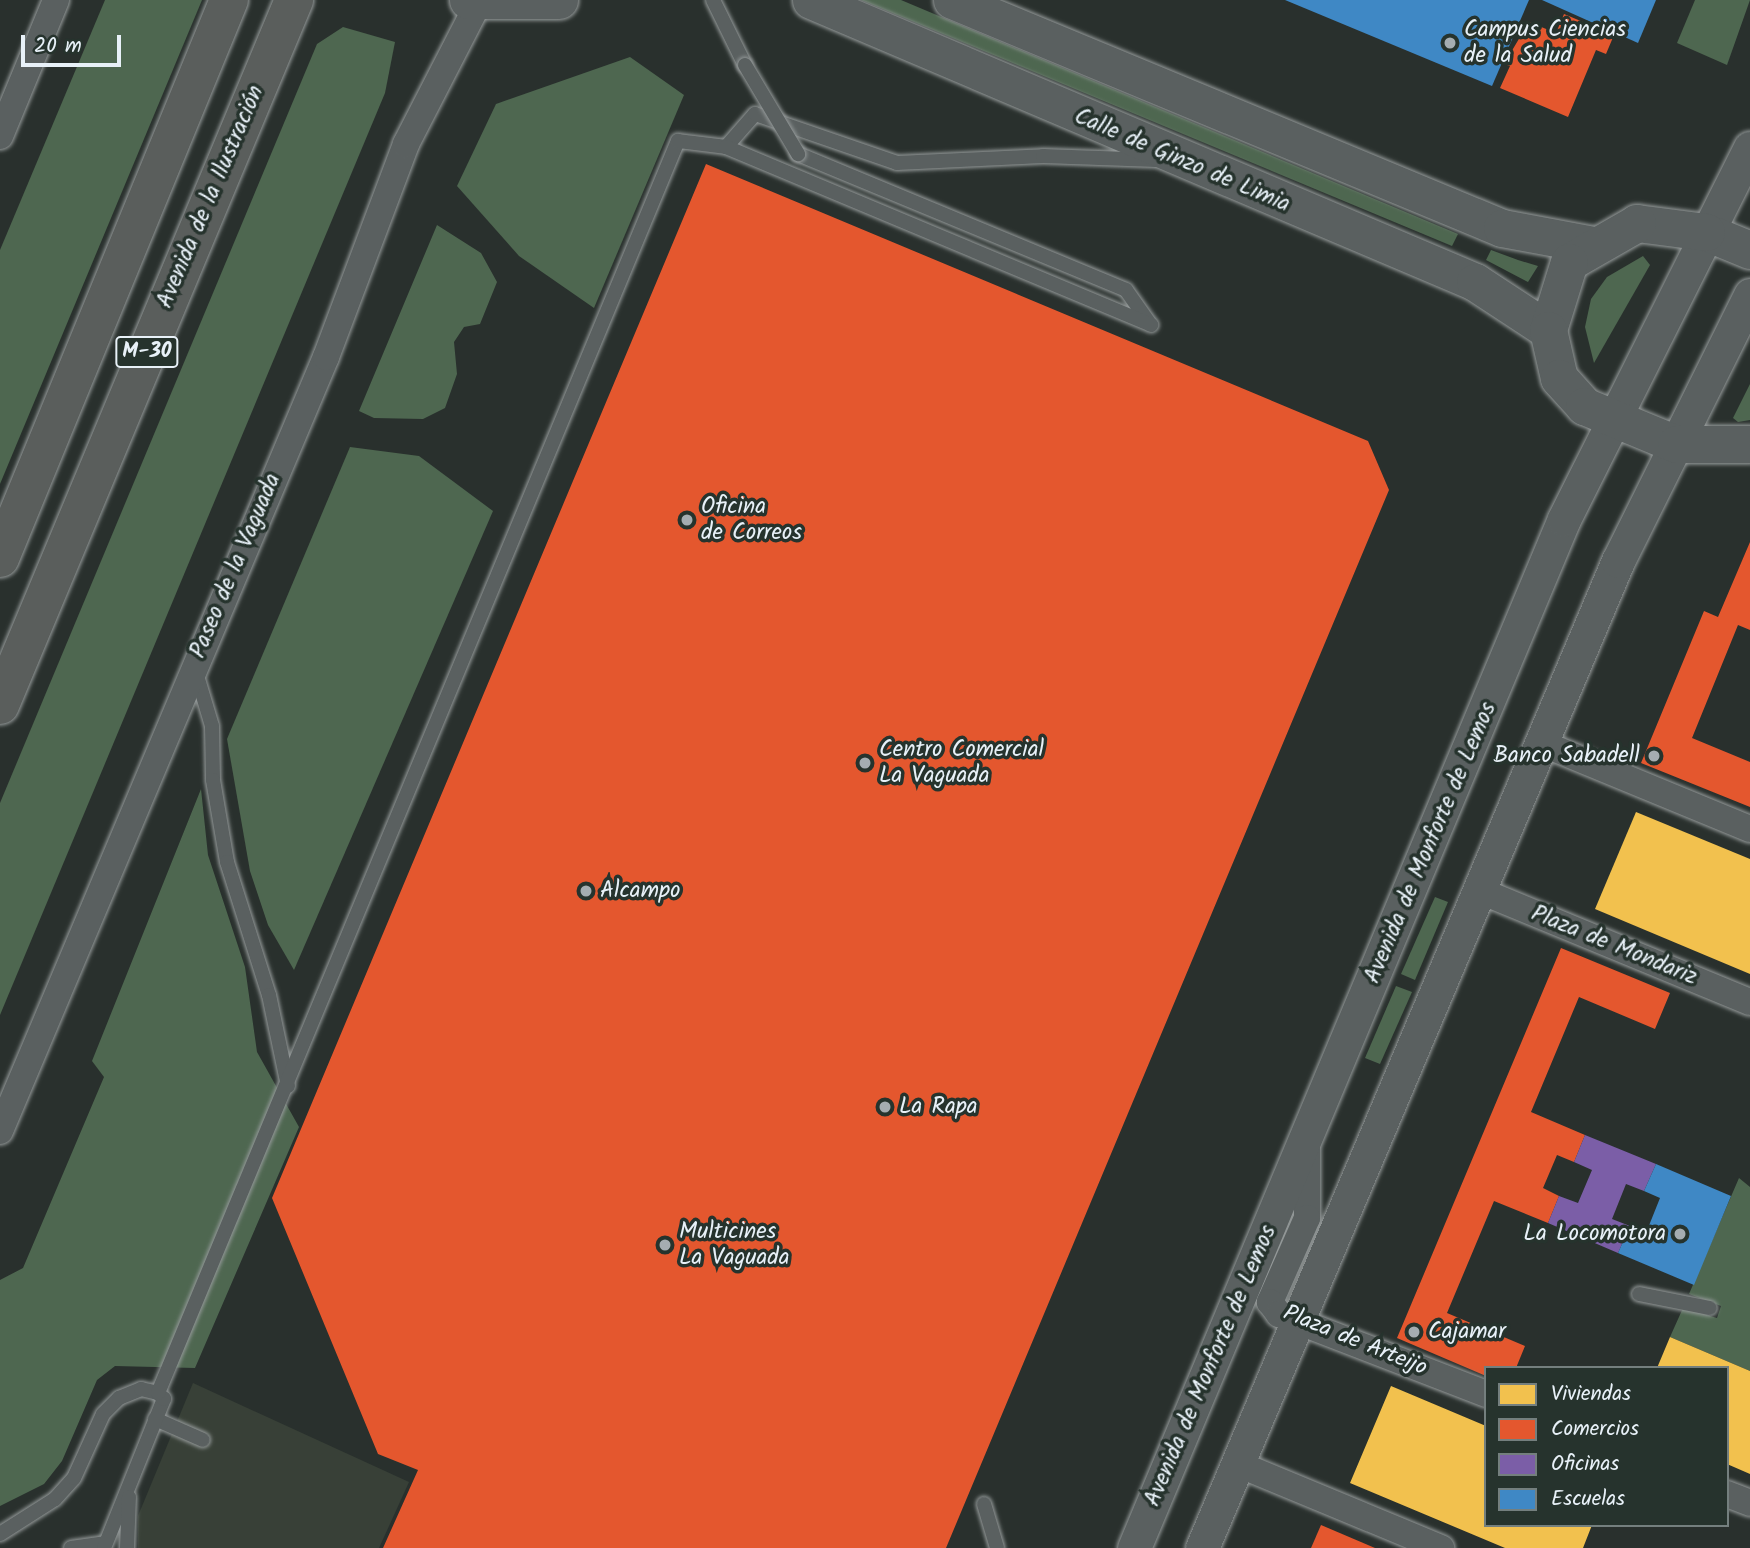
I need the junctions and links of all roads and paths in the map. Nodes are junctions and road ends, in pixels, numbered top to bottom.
1 (56, 0) edge
2 (229, 0) edge
3 (294, 0) edge
4 (559, 0) edge
5 (713, 0) edge
6 (811, 0) edge
7 (952, 0) edge
8 (473, 2) edge
9 (0, 136) edge
10 (726, 147) junction
11 (1750, 148) edge
12 (1182, 160) junction
13 (1706, 232) junction
14 (1594, 245) junction
15 (1750, 250) edge
16 (1750, 295) edge
17 (1548, 330) junction
18 (1609, 420) junction
19 (1676, 444) junction
20 (1750, 444) edge
21 (0, 558) edge
22 (194, 665) junction
23 (0, 705) edge
24 (1541, 743) junction
25 (1750, 829) edge
26 (1478, 890) junction
27 (1750, 1002) edge
28 (288, 1086) junction
29 (0, 1131) edge
30 (1307, 1137) junction
31 (1639, 1294) dead end
32 (1710, 1308) dead end
33 (1298, 1322) junction
34 (158, 1393) junction
35 (1484, 1393) edge
36 (155, 1419) junction
37 (203, 1440) dead end
38 (1238, 1464) junction
39 (134, 1475) junction
40 (1729, 1495) edge
41 (1750, 1503) edge
42 (984, 1504) dead end
43 (0, 1534) edge
44 (107, 1543) edge
45 (71, 1548) edge
46 (127, 1548) edge
47 (996, 1548) edge
48 (1134, 1548) edge
49 (1202, 1548) edge
50 (1441, 1548) edge

1 - 9 street
2 - 21 highway, M-30
3 - 23 highway, Avenida de la Ilustración / M-30
4 - 8 main road
5 - 10 lane, bridge
6 - 12 main road, Calle de Ginzo de Limia
7 - 14 main road
8 - 22 street, Paseo de la Vaguada
10 - 12 lane
10 - 28 lane
11 - 13 street, Avenida de Monforte de Lemos
12 - 17 main road, Calle de Ginzo de Limia
13 - 14 main road
13 - 15 main road
13 - 18 street, Avenida de Monforte de Lemos
14 - 17 main road
16 - 19 street
17 - 18 main road
18 - 19 main road
18 - 30 street, Avenida de Monforte de Lemos
19 - 20 main road
19 - 24 street
22 - 28 lane
22 - 29 street, Paseo de la Vaguada
24 - 25 street
24 - 26 street
26 - 27 street, Plaza de Mondariz
26 - 33 street
28 - 34 lane
30 - 33 street, Plaza de Arteijo
30 - 48 street, Avenida de Monforte de Lemos
31 - 32 lane
33 - 35 street, Plaza de Arteijo
33 - 38 street
34 - 36 lane
34 - 43 lane
36 - 37 lane
36 - 39 lane
38 - 49 street
38 - 50 street
39 - 44 lane
39 - 46 lane
40 - 41 street
42 - 47 lane
44 - 45 lane

